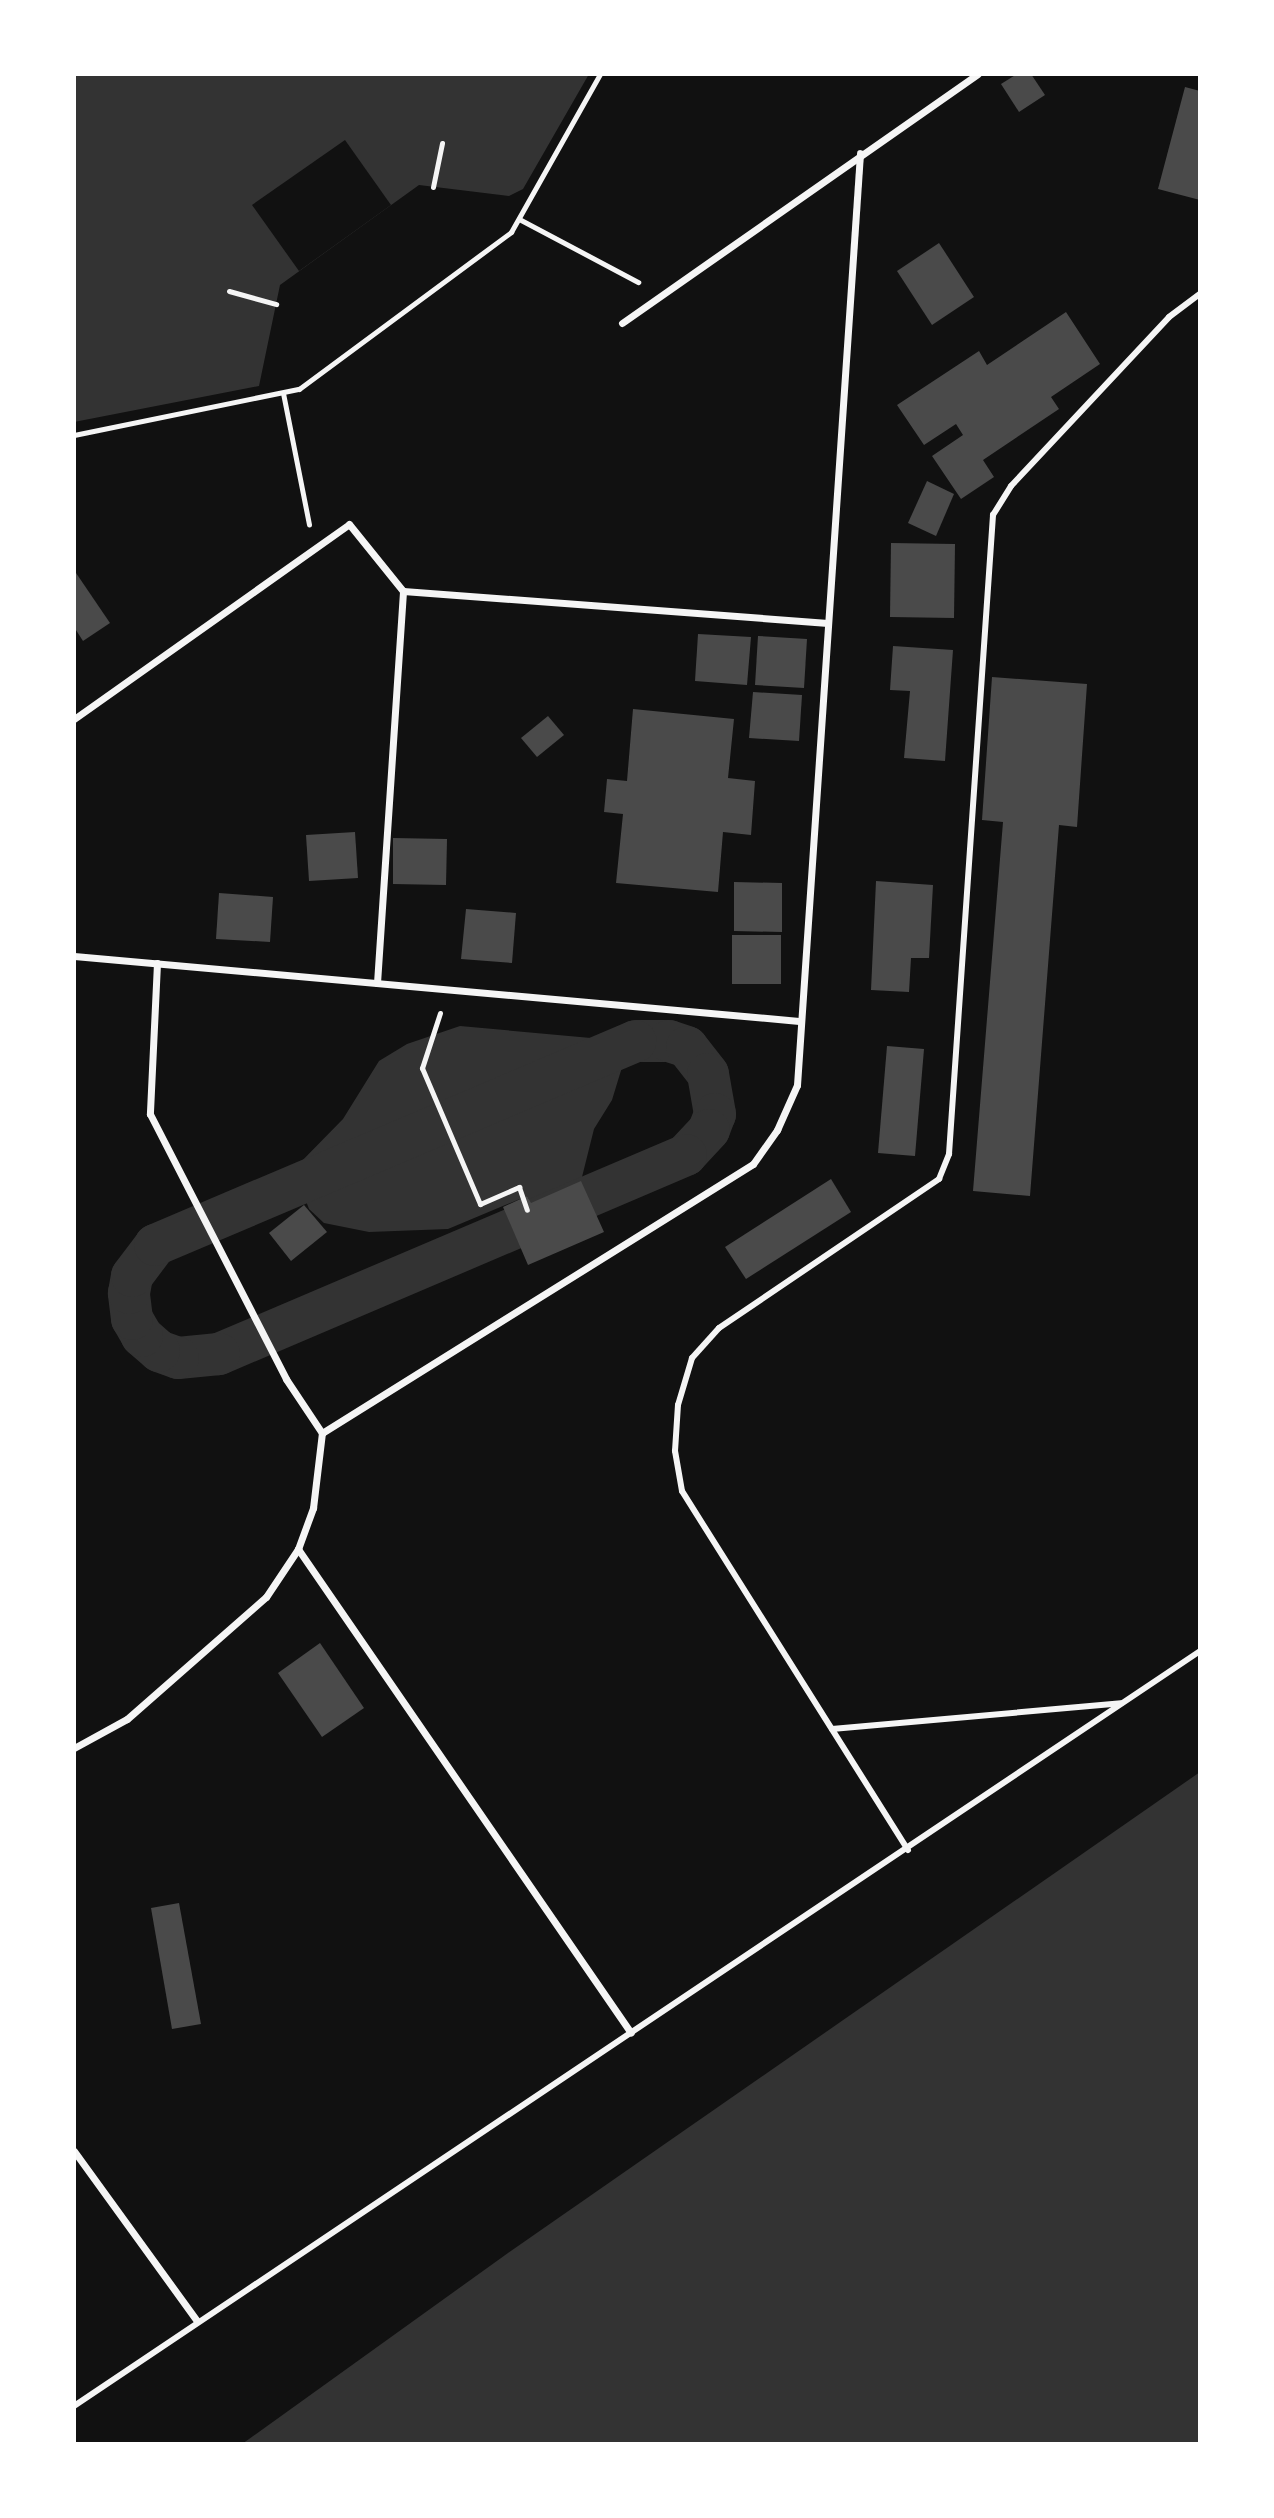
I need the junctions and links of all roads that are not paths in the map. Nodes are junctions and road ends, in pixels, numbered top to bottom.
1 (977, 74) edge
2 (860, 153) junction
3 (1200, 294) edge
4 (622, 323) dead end
5 (403, 591) junction
6 (828, 623) junction
7 (74, 719) edge
8 (74, 956) edge
9 (157, 963) junction
10 (377, 983) junction
11 (799, 1021) junction
12 (322, 1433) junction
13 (298, 1549) junction
14 (1200, 1651) edge
15 (1125, 1702) junction
16 (832, 1729) junction
17 (74, 1748) edge
18 (908, 1850) junction
19 (631, 2033) junction
20 (74, 2151) edge
21 (197, 2321) junction
22 (74, 2406) edge

1 - 2 street
2 - 4 street
2 - 6 street
3 - 16 lane
5 - 6 street
5 - 7 street
5 - 10 street
6 - 11 street
8 - 9 street
9 - 10 street
9 - 12 street
10 - 11 street
11 - 12 street
12 - 13 street
13 - 17 street
13 - 19 street
14 - 15 lane
15 - 16 lane
15 - 18 lane
16 - 18 lane
18 - 19 lane
19 - 21 lane
20 - 21 street
21 - 22 lane

